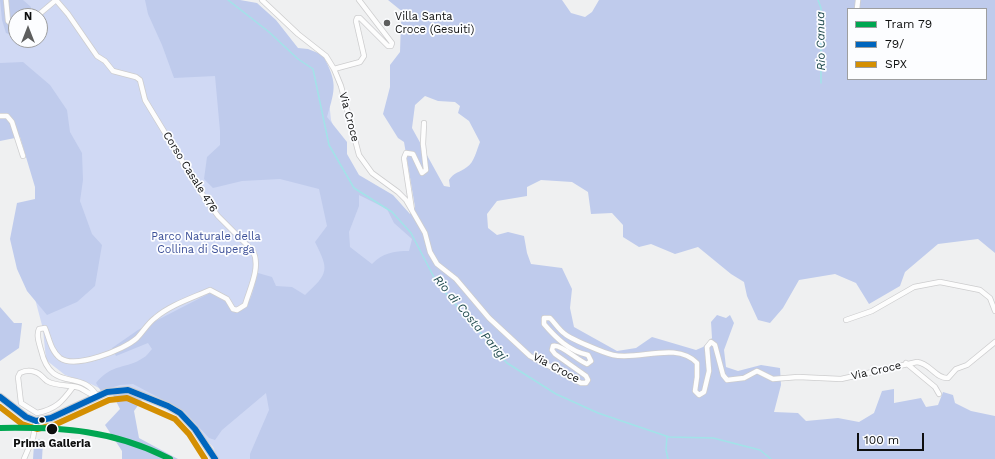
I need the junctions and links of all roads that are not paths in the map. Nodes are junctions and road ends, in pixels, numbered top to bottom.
1 (6, 0) edge
2 (262, 0) edge
3 (359, 0) edge
4 (46, 8) edge
5 (8, 21) edge
6 (334, 69) junction
7 (0, 116) edge
8 (424, 123) dead end
9 (23, 156) dead end
10 (412, 212) junction
11 (995, 311) edge
12 (846, 320) dead end
13 (995, 342) edge
14 (906, 363) junction
15 (73, 387) junction
16 (938, 394) dead end
17 (97, 396) junction
18 (0, 397) edge
19 (36, 421) junction
20 (24, 459) edge
21 (215, 459) edge

1 - 5 street
2 - 6 street, Via Croce
3 - 6 street
4 - 17 street, Corso Casale 476
6 - 10 street, Via Croce
7 - 9 street
8 - 10 street
10 - 14 street, Via Croce
11 - 12 street
13 - 14 street, Via Croce
14 - 16 street
15 - 15 street
15 - 17 street
17 - 19 street
17 - 21 street
18 - 19 street
19 - 20 street

